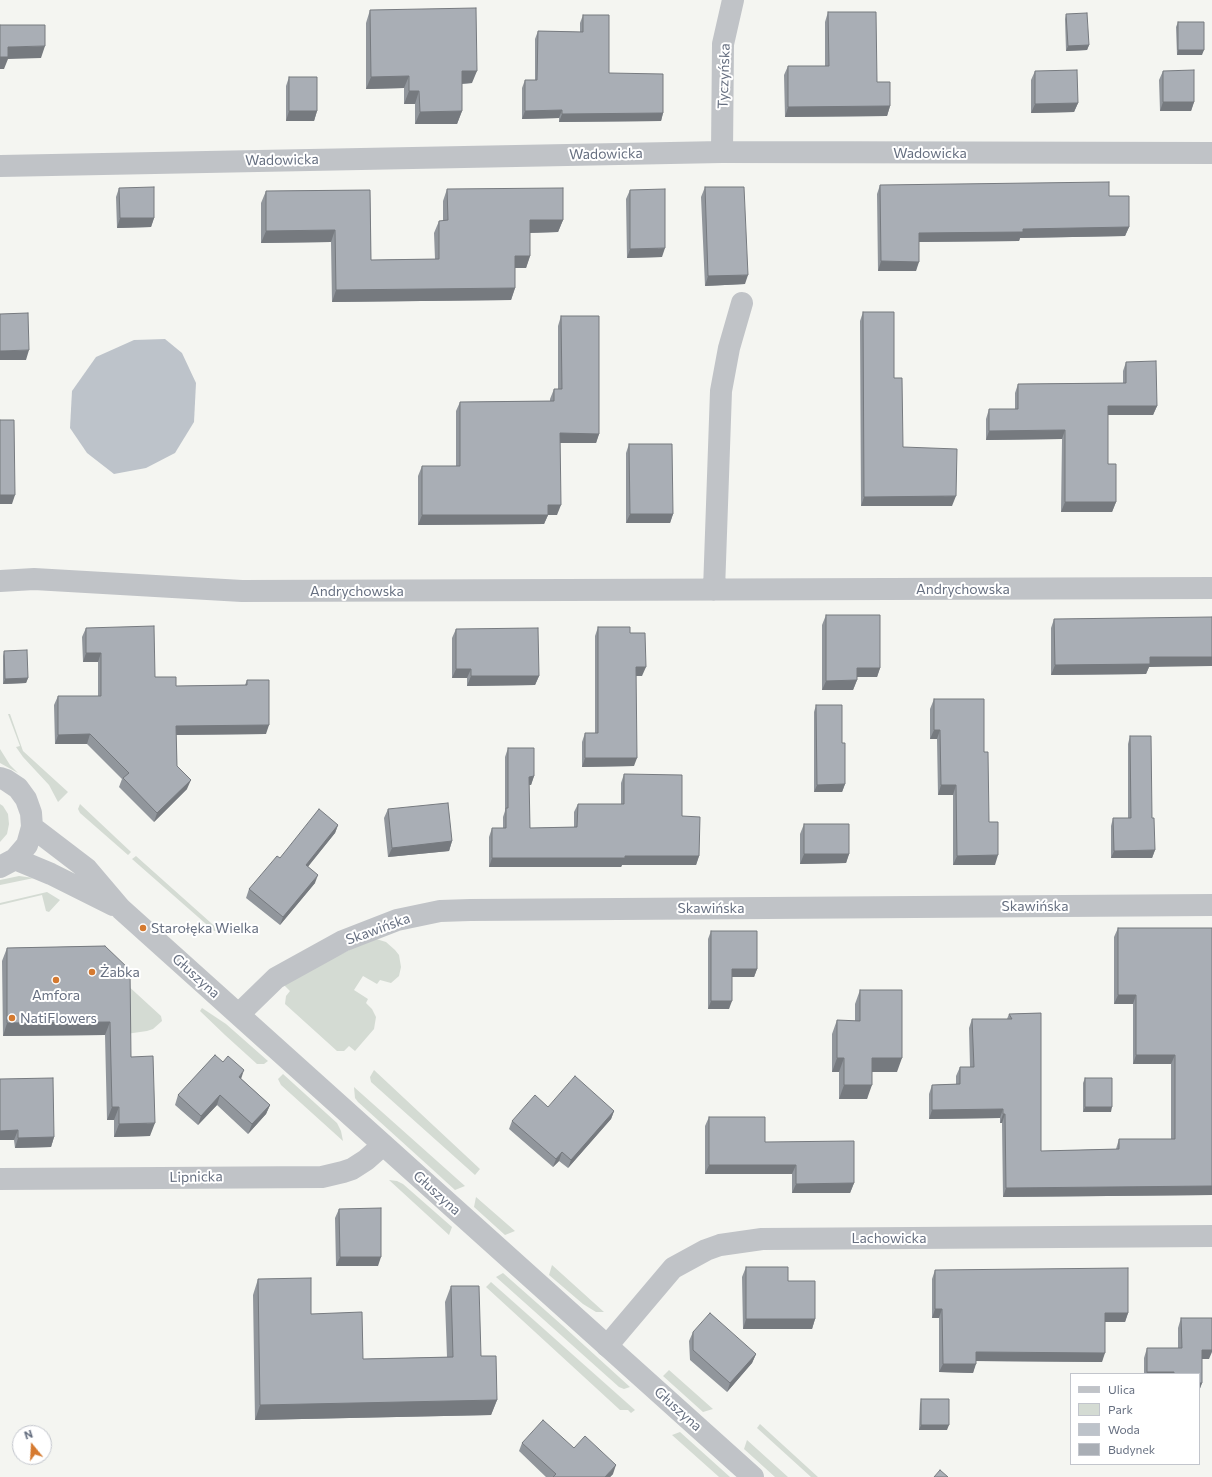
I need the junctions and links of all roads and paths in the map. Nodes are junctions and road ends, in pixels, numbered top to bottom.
1 (733, 0) edge
2 (722, 152) junction
3 (1212, 153) edge
4 (0, 166) edge
5 (742, 303) dead end
6 (0, 581) edge
7 (1212, 588) edge
8 (714, 590) junction
9 (0, 778) edge
10 (32, 827) junction
11 (7, 863) edge
12 (1212, 905) edge
13 (121, 909) junction
14 (240, 1014) junction
15 (383, 1145) junction
16 (0, 1179) edge
17 (1212, 1236) edge
18 (607, 1346) junction
19 (753, 1477) edge

1 - 2 street, Tyczyńska
2 - 3 street, Wadowicka
2 - 4 street, Wadowicka
5 - 8 street
6 - 8 street, Andrychowska
7 - 8 street, Andrychowska
9 - 10 street
10 - 11 street
10 - 13 street, Głuszyna
11 - 13 street, Głuszyna
12 - 14 street, Skawińska
13 - 14 street, Głuszyna
14 - 15 street, Głuszyna
15 - 16 street, Lipnicka
15 - 18 street, Głuszyna
17 - 18 street, Lachowicka
18 - 19 street, Głuszyna

